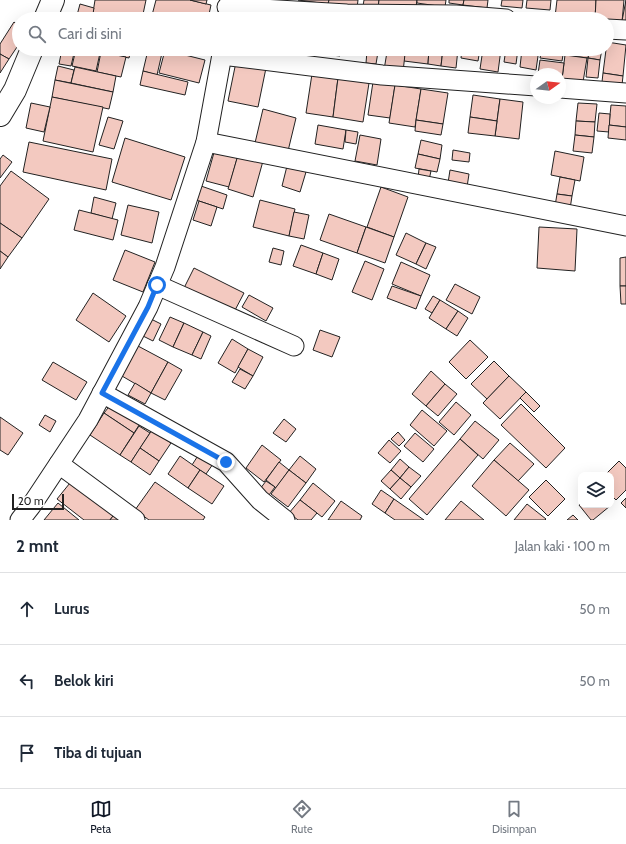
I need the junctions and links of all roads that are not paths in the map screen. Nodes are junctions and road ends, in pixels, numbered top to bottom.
1 (53, 0) edge
2 (227, 9) edge
3 (49, 12) edge
4 (298, 12) edge
5 (614, 29) edge
6 (626, 30) edge
7 (29, 56) edge
8 (222, 56) edge
9 (251, 56) edge
10 (530, 86) edge
11 (566, 88) edge
12 (626, 93) edge
13 (0, 115) edge
14 (206, 142) junction
15 (626, 226) edge
16 (157, 285) junction
17 (294, 346) dead end
18 (102, 393) junction
19 (59, 464) junction
20 (20, 520) edge
21 (135, 520) edge
22 (285, 520) edge

1 - 3 highway
2 - 4 street
5 - 6 street
7 - 13 highway
8 - 14 street
9 - 10 street
11 - 12 street
14 - 15 street
14 - 16 street
16 - 17 street
16 - 18 street
18 - 19 street
18 - 22 street
19 - 20 street
19 - 21 street

